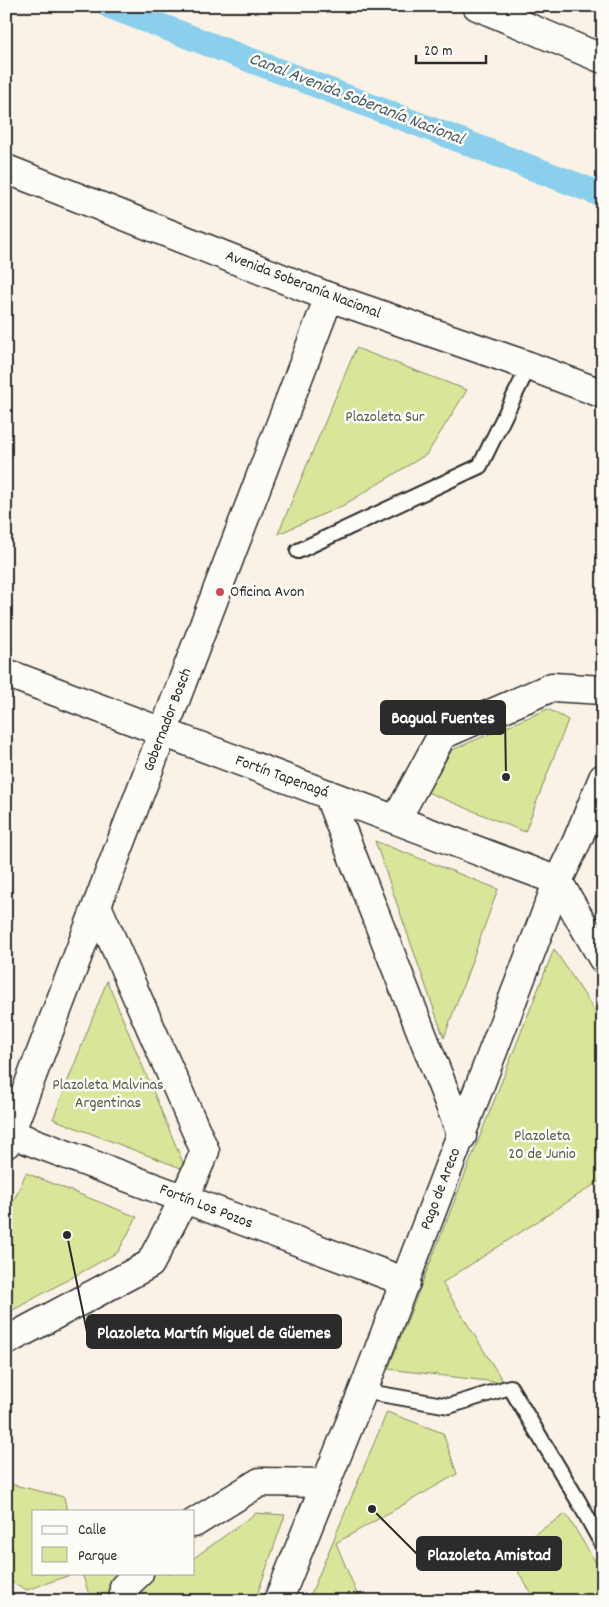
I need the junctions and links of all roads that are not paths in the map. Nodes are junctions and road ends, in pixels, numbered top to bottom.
1 (477, 6) edge
2 (603, 59) edge
3 (6, 169) edge
4 (329, 297) junction
5 (529, 366) junction
6 (603, 394) edge
7 (298, 551) dead end
8 (6, 673) edge
9 (603, 690) edge
10 (163, 732) junction
11 (603, 778) edge
12 (328, 794) junction
13 (396, 820) junction
14 (562, 873) junction
15 (97, 906) junction
16 (603, 922) edge
17 (603, 959) edge
18 (462, 1136) junction
19 (8, 1137) edge
20 (184, 1199) junction
21 (406, 1282) junction
22 (6, 1341) edge
23 (363, 1391) junction
24 (326, 1483) junction
25 (195, 1522) edge
26 (603, 1546) edge
27 (138, 1574) edge
28 (124, 1601) edge
29 (278, 1601) edge

1 - 2 street
3 - 4 street, Avenida Soberanía Nacional
4 - 5 street, Avenida Soberanía Nacional
4 - 10 street, Gobernador Bosch
5 - 6 street, Avenida Soberanía Nacional
5 - 7 lane
8 - 10 street, Fortín Tapenagá
9 - 13 street
10 - 12 street, Fortín Tapenagá
10 - 15 street, Gobernador Bosch
11 - 14 street, Pago de Areco
12 - 13 street, Fortín Tapenagá
12 - 18 street
13 - 14 street, Fortín Tapenagá
14 - 16 street
14 - 17 street
14 - 18 street, Pago de Areco
15 - 19 street, Gobernador Bosch
15 - 20 street
18 - 21 street, Pago de Areco
19 - 20 street, Fortín Los Pozos
20 - 21 street, Fortín Los Pozos
20 - 22 street
21 - 23 street, Pago de Areco
23 - 24 street, Pago de Areco
23 - 26 lane
24 - 25 street
24 - 29 street, Pago de Areco
27 - 28 street

